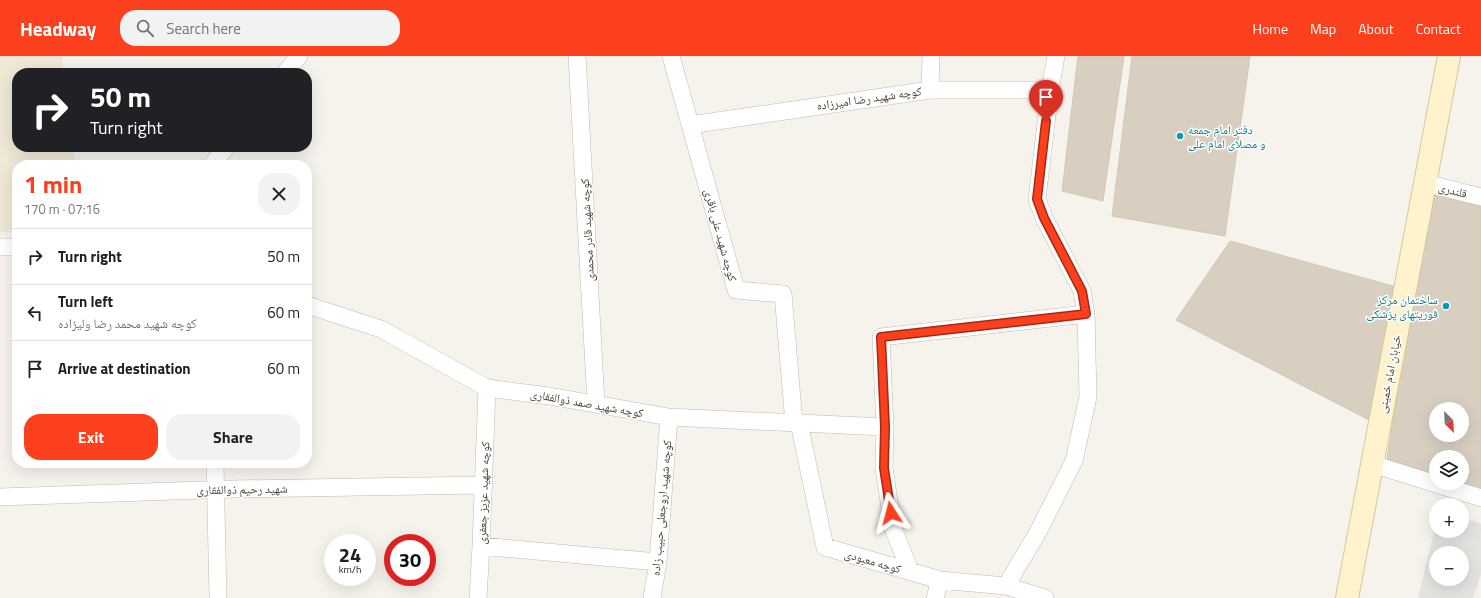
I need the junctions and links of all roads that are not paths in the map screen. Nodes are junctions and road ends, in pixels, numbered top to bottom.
1 (299, 56) edge
2 (577, 56) edge
3 (671, 56) edge
4 (931, 56) edge
5 (1056, 56) edge
6 (1449, 56) edge
7 (289, 68) edge
8 (930, 90) junction
9 (1050, 90) junction
10 (690, 125) junction
11 (222, 152) edge
12 (216, 160) edge
13 (1425, 183) junction
14 (1481, 197) edge
15 (0, 247) edge
16 (12, 247) edge
17 (312, 307) edge
18 (1086, 314) junction
19 (487, 388) junction
20 (596, 404) junction
21 (669, 417) junction
22 (796, 423) junction
23 (885, 427) junction
24 (1372, 464) junction
25 (215, 468) edge
26 (484, 485) junction
27 (216, 490) junction
28 (0, 497) edge
29 (1481, 498) edge
30 (481, 546) junction
31 (658, 562) junction
32 (910, 571) junction
33 (940, 580) junction
34 (1006, 586) junction
35 (218, 598) edge
36 (478, 598) edge
37 (652, 598) edge
38 (935, 598) edge
39 (1045, 598) edge
40 (1347, 598) edge

1 - 7 street
2 - 20 street, کوچه شهید قادر محمدی
3 - 10 street, کوچه شهید علی باقری
4 - 8 street
5 - 9 street
6 - 13 main road, خیابان امام خمینی
8 - 9 street, کوچه شهید رضا امیرزاده
8 - 10 street, کوچه شهید رضا امیرزاده
9 - 18 street
10 - 22 street, کوچه شهید علی باقری
11 - 12 street
13 - 14 street, قلندری
13 - 24 main road, خیابان امام خمینی
15 - 16 street
17 - 19 street, کوچه شهید صمد ذوالفقاری
18 - 23 street
18 - 34 street
19 - 20 street, کوچه شهید صمد ذوالفقاری
19 - 26 street, کوچه شهید عزیز جعفری
20 - 21 street, کوچه شهید صمد ذوالفقاری
21 - 22 street, کوچه شهید صمد ذوالفقاری
21 - 31 street, کوچه شهید اروجعلی حبیب زاده
22 - 23 street, کوچه شهید صمد ذوالفقاری
22 - 32 street, کوچه معبودی
23 - 32 street
24 - 29 street
24 - 40 main road, خیابان امام خمینی
25 - 27 street
26 - 27 street, شهید رحیم ذوالفقاری
26 - 30 street, کوچه شهید عزیز جعفری
27 - 28 street, شهید رحیم ذوالفقاری
27 - 35 street
30 - 31 street
30 - 36 street, کوچه شهید عزیز جعفری
31 - 37 street, کوچه شهید اروجعلی حبیب زاده
32 - 33 street, کوچه معبودی
33 - 34 street, کوچه معبودی
33 - 38 street
34 - 39 street, کوچه معبودی

